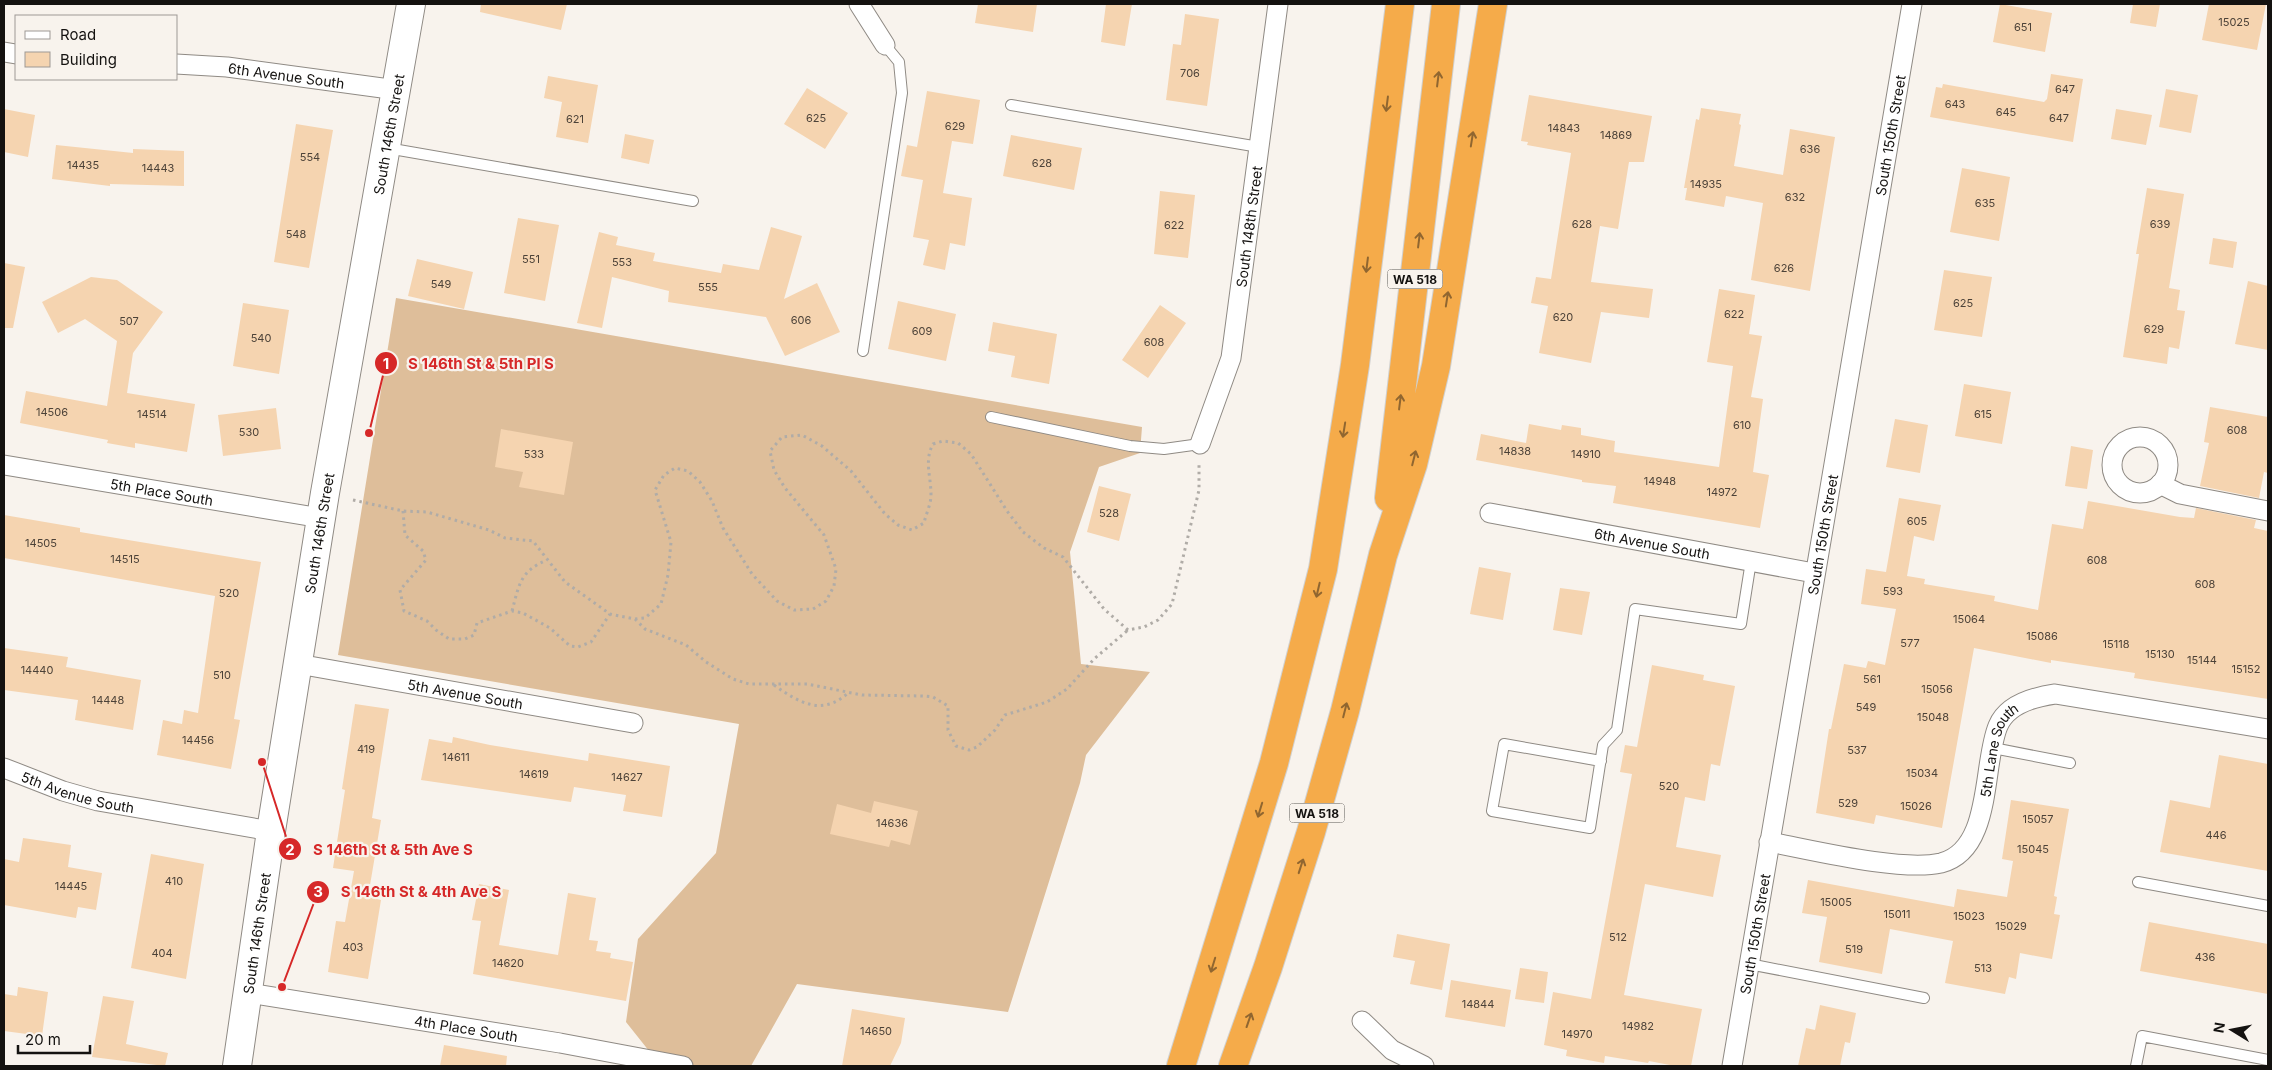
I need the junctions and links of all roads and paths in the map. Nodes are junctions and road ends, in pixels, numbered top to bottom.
1 (411, 4) edge
2 (860, 4) edge
3 (1278, 4) edge
4 (1400, 4) edge
5 (1446, 4) edge
6 (1493, 4) edge
7 (1912, 4) edge
8 (885, 46) joint
9 (178, 64) edge
10 (397, 90) junction
11 (1011, 105) dead end
12 (1259, 147) junction
13 (387, 148) junction
14 (693, 201) dead end
15 (863, 351) dead end
16 (991, 417) dead end
17 (1200, 444) junction
18 (4, 465) edge
19 (2160, 484) dead end
20 (353, 500) dead end
21 (403, 511) junction
22 (2268, 511) edge
23 (1490, 513) dead end
24 (321, 518) junction
25 (1383, 555) junction
26 (547, 560) junction
27 (1751, 561) junction
28 (1814, 573) junction
29 (512, 611) junction
30 (610, 614) junction
31 (635, 619) junction
32 (1128, 630) junction
33 (298, 664) junction
34 (773, 685) junction
35 (848, 693) junction
36 (633, 723) dead end
37 (2268, 729) edge
38 (1994, 748) junction
39 (1601, 761) junction
40 (2070, 762) dead end
41 (4, 768) edge
42 (271, 831) junction
43 (1769, 842) junction
44 (2138, 882) dead end
45 (2268, 906) edge
46 (1749, 964) junction
47 (249, 993) junction
48 (1924, 998) dead end
49 (1196, 1020) junction
50 (1362, 1021) dead end
51 (2268, 1060) edge
52 (237, 1066) edge
53 (683, 1066) edge
54 (1174, 1066) edge
55 (1181, 1066) edge
56 (1233, 1066) edge
57 (1424, 1066) edge
58 (1732, 1066) edge
59 (2136, 1066) edge

1 - 10 street, South 146th Street
2 - 8 street
3 - 12 street, South 148th Street
4 -> 49 highway
25 -> 5 highway, WA 518
25 -> 6 highway
7 - 28 street, South 150th Street
8 - 15 lane
9 - 10 street, 6th Avenue South
10 - 13 street, South 146th Street
11 - 12 lane
12 - 17 street, South 148th Street
13 - 14 lane
13 - 24 street, South 146th Street
16 - 17 lane
17 - 32 path
18 - 24 street, 5th Place South
19 - 22 street
20 - 21 path
21 - 26 path
21 - 29 path
23 - 27 street, 6th Avenue South
24 - 33 street, South 146th Street
56 -> 25 highway, WA 518
26 - 29 path
26 - 30 path
27 - 28 street, 6th Avenue South
27 - 39 lane
28 - 43 street, South 150th Street
29 - 30 path
30 - 31 path
31 - 32 path
31 - 34 path
32 - 35 path
33 - 36 street, 5th Avenue South
33 - 42 street, South 146th Street
34 - 35 path
34 - 35 path
37 - 38 street, 5th Lane South
38 - 40 lane
38 - 43 street, 5th Lane South
39 - 39 lane
41 - 42 street, 5th Avenue South
42 - 47 street, South 146th Street
43 - 46 street, South 150th Street
44 - 45 lane
46 - 48 lane
46 - 58 street, South 150th Street
47 - 52 street, South 146th Street
47 - 53 street, 4th Place South
49 - 54 highway
49 - 55 highway
50 - 57 street
51 - 59 lane

